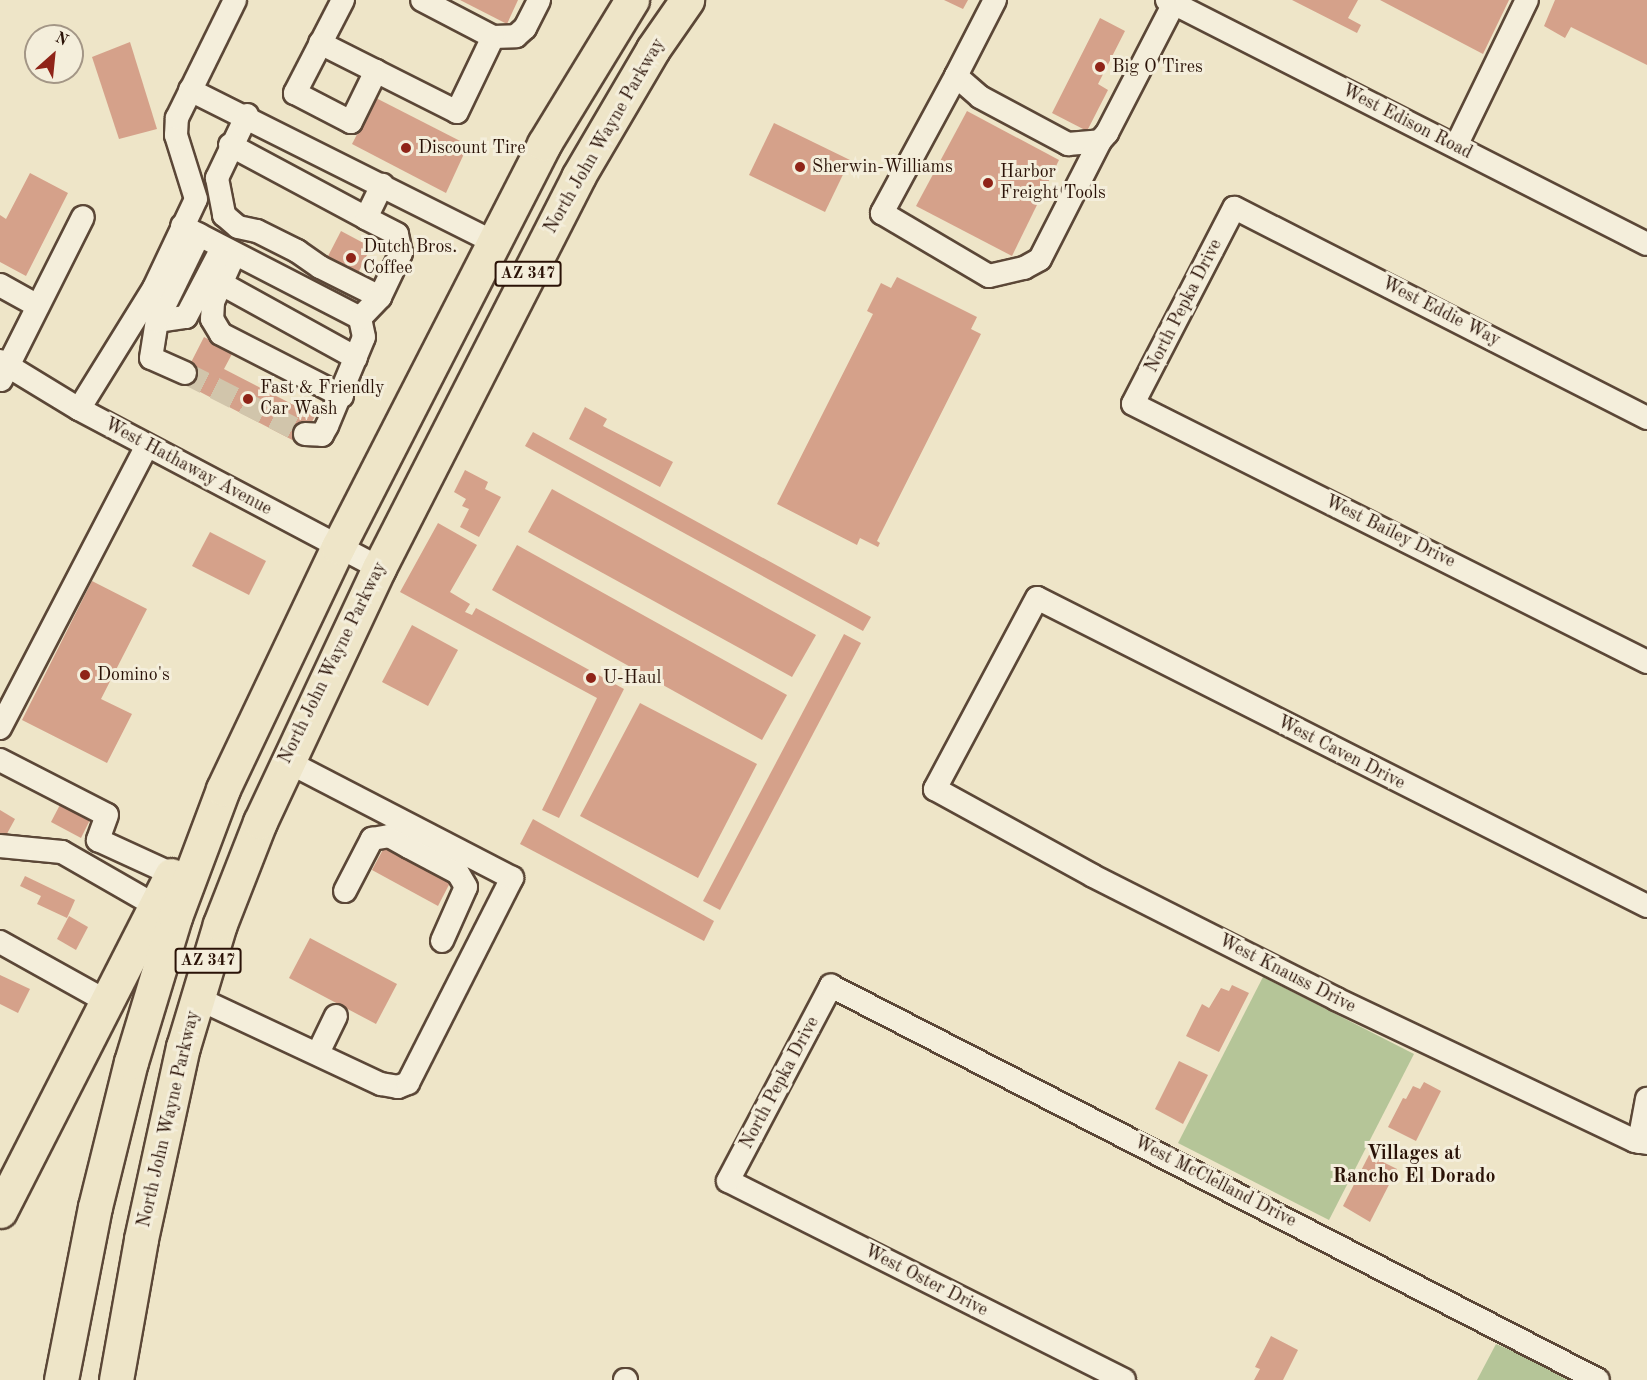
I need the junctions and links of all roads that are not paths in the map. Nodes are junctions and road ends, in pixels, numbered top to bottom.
1 (235, 0) edge
2 (343, 0) edge
3 (422, 0) edge
4 (540, 0) edge
5 (632, 0) edge
6 (687, 0) edge
7 (995, 0) edge
8 (1527, 0) edge
9 (1170, 2) edge
10 (493, 37) junction
11 (320, 43) junction
12 (376, 71) junction
13 (956, 76) junction
14 (190, 90) junction
15 (253, 119) junction
16 (1100, 141) junction
17 (1456, 146) junction
18 (237, 148) junction
19 (382, 185) junction
20 (1234, 208) joint
21 (83, 217) dead end
22 (366, 218) junction
23 (210, 241) junction
24 (494, 242) junction
25 (1647, 244) edge
26 (222, 284) junction
27 (0, 285) edge
28 (380, 297) junction
29 (38, 306) junction
30 (360, 318) junction
31 (450, 327) junction
32 (356, 358) junction
33 (2, 370) edge
34 (186, 373) tunnel mouth
35 (342, 396) junction
36 (1133, 404) joint
37 (79, 409) junction
38 (1647, 418) edge
39 (448, 432) junction
40 (305, 434) dead end
41 (147, 446) junction
42 (338, 547) junction
43 (378, 568) junction
44 (291, 643) junction
45 (1647, 662) edge
46 (0, 728) edge
47 (0, 760) edge
48 (286, 761) junction
49 (935, 789) joint
50 (0, 846) edge
51 (172, 874) junction
52 (345, 891) dead end
53 (1647, 906) edge
54 (165, 911) junction
55 (442, 941) dead end
56 (0, 942) edge
57 (831, 986) joint
58 (197, 998) junction
59 (106, 1001) junction
60 (336, 1016) dead end
61 (318, 1053) junction
62 (1647, 1099) edge
63 (1643, 1142) edge
64 (728, 1181) joint
65 (0, 1210) edge
66 (61, 1380) edge
67 (116, 1380) edge
68 (1124, 1380) edge
69 (1598, 1380) edge

1 - 14 street
2 - 11 street
3 - 10 street
4 - 10 street
5 - 24 highway, AZ 347
6 - 39 highway, North John Wayne Parkway / AZ 347
7 - 13 street
8 - 17 street
9 - 16 street
9 - 17 street, West Edison Road
10 - 12 street
11 - 12 street
11 - 12 street
13 - 16 street
13 - 16 street
14 - 15 street
14 - 23 street
15 - 18 street
15 - 19 street
17 - 25 street, West Edison Road
18 - 22 street
18 - 28 street
19 - 22 street
19 - 24 street
20 - 36 street, North Pepka Drive
20 - 38 street, West Eddie Way
21 - 29 street
22 - 28 street
23 - 26 street
23 - 30 street
23 - 34 street
23 - 37 street
24 - 31 highway, AZ 347
26 - 32 street
26 - 35 street
27 - 29 street
28 - 30 street
29 - 33 street
30 - 32 street
31 - 39 highway
31 - 42 highway, AZ 347
32 - 35 street
33 - 37 street, West Hathaway Avenue
35 - 40 street
36 - 45 street, West Bailey Drive
37 - 41 street, West Hathaway Avenue
39 - 43 highway, North John Wayne Parkway / AZ 347
41 - 42 street, West Hathaway Avenue
41 - 46 street
42 - 43 street, West Hathaway Avenue
42 - 44 highway, AZ 347
43 - 48 highway, North John Wayne Parkway / AZ 347
44 - 51 highway
44 - 54 highway, AZ 347
47 - 51 street
48 - 58 highway, North John Wayne Parkway / AZ 347
48 - 61 street
49 - 53 street, West Caven Drive
49 - 63 street, West Knauss Drive
50 - 54 street
51 - 54 highway
52 - 55 street
54 - 58 highway
54 - 59 highway
54 - 66 highway, AZ 347
56 - 59 street
57 - 64 street, North Pepka Drive
57 - 69 street, West McClelland Drive
58 - 61 street
58 - 67 highway, North John Wayne Parkway / AZ 347
59 - 65 highway
60 - 61 street
62 - 63 street
64 - 68 street, West Oster Drive

